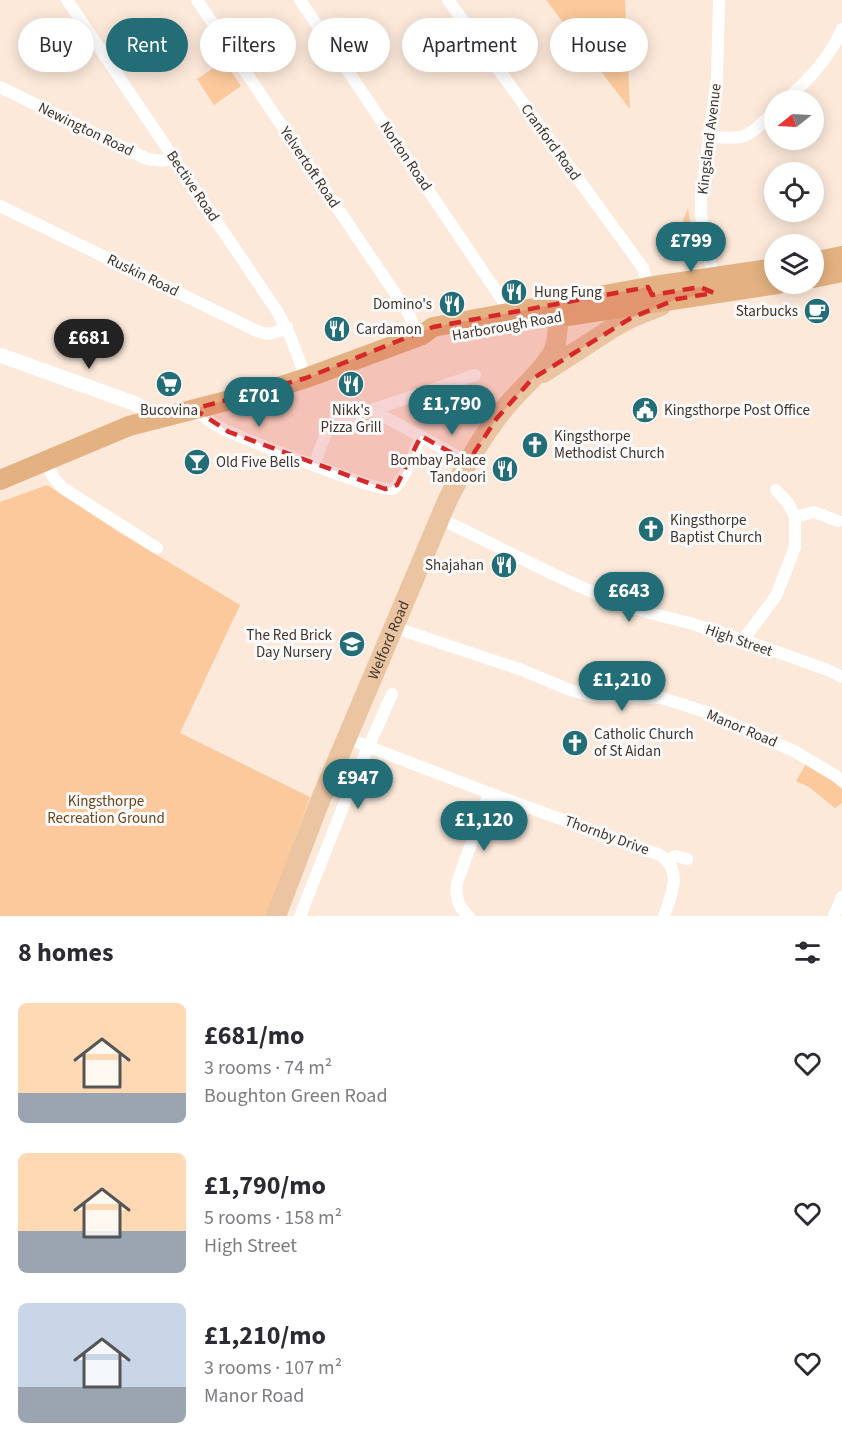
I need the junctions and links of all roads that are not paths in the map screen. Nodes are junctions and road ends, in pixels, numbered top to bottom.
1 (67, 0) edge
2 (197, 0) edge
3 (300, 0) edge
4 (448, 0) edge
5 (719, 0) edge
6 (842, 29) edge
7 (0, 87) edge
8 (797, 90) edge
9 (764, 121) edge
10 (710, 137) junction
11 (174, 158) junction
12 (0, 206) edge
13 (842, 256) edge
14 (824, 260) edge
15 (764, 271) edge
16 (842, 272) edge
17 (824, 276) edge
18 (764, 284) edge
19 (713, 285) junction
20 (648, 287) junction
21 (677, 299) junction
22 (566, 310) junction
23 (511, 313) junction
24 (287, 327) junction
25 (420, 335) junction
26 (0, 355) edge
27 (475, 375) dead end
28 (306, 378) junction
29 (532, 379) junction
30 (194, 410) junction
31 (372, 410) junction
32 (157, 420) junction
33 (421, 436) junction
34 (46, 461) junction
35 (468, 462) junction
36 (314, 465) junction
37 (0, 480) edge
38 (776, 490) dead end
39 (795, 517) junction
40 (439, 518) junction
41 (838, 521) dead end
42 (157, 548) dead end
43 (393, 627) junction
44 (743, 640) junction
45 (842, 677) edge
46 (392, 694) dead end
47 (346, 738) junction
48 (368, 747) junction
49 (842, 781) edge
50 (489, 793) junction
51 (687, 859) dead end
52 (667, 860) junction
53 (842, 897) edge
54 (276, 916) edge
55 (300, 916) edge
56 (470, 916) edge
57 (664, 916) edge
58 (834, 916) edge

1 - 11 street, Bective Road
2 - 25 street, Yelvertoft Road
3 - 23 street, Norton Road
4 - 20 street, Cranford Road
5 - 10 street, Kingsland Avenue
6 - 8 street
7 - 11 street, Newington Road
9 - 10 street
10 - 19 street, Kingsland Avenue
11 - 24 street, Bective Road
12 - 24 street, Ruskin Road
13 - 14 highway
15 - 19 highway, Harborough Road
16 - 17 highway
18 - 19 highway, Harborough Road
19 - 20 highway, Harborough Road
19 - 21 highway, Harborough Road
20 - 22 highway, Harborough Road
21 - 22 highway, Harborough Road
21 - 29 main road, Welford Road
22 - 23 highway, Harborough Road
22 - 25 highway, Harborough Road
22 - 29 main road, Welford Road
23 - 25 highway, Harborough Road
24 - 28 street, Bective Road
25 - 28 highway
26 - 32 street
27 - 31 street
28 - 30 highway
29 - 35 main road, Welford Road
30 - 32 highway
30 - 36 street
31 - 33 street
31 - 36 street
32 - 34 highway
33 - 35 street
33 - 36 street
34 - 37 highway
34 - 42 street
35 - 40 main road, Welford Road
38 - 39 street
39 - 41 street
39 - 44 street
40 - 43 main road, Welford Road
40 - 44 street, High Street
43 - 47 main road, Welford Road
43 - 49 street, Manor Road
44 - 45 street, High Street
46 - 48 street, Welford Road
47 - 48 street, Thornby Drive
47 - 54 main road, Welford Road
48 - 50 street, Thornby Drive
48 - 55 street, Welford Road
50 - 52 street, Thornby Drive
50 - 56 street
51 - 52 street
52 - 57 street, Thornby Drive
53 - 58 street

